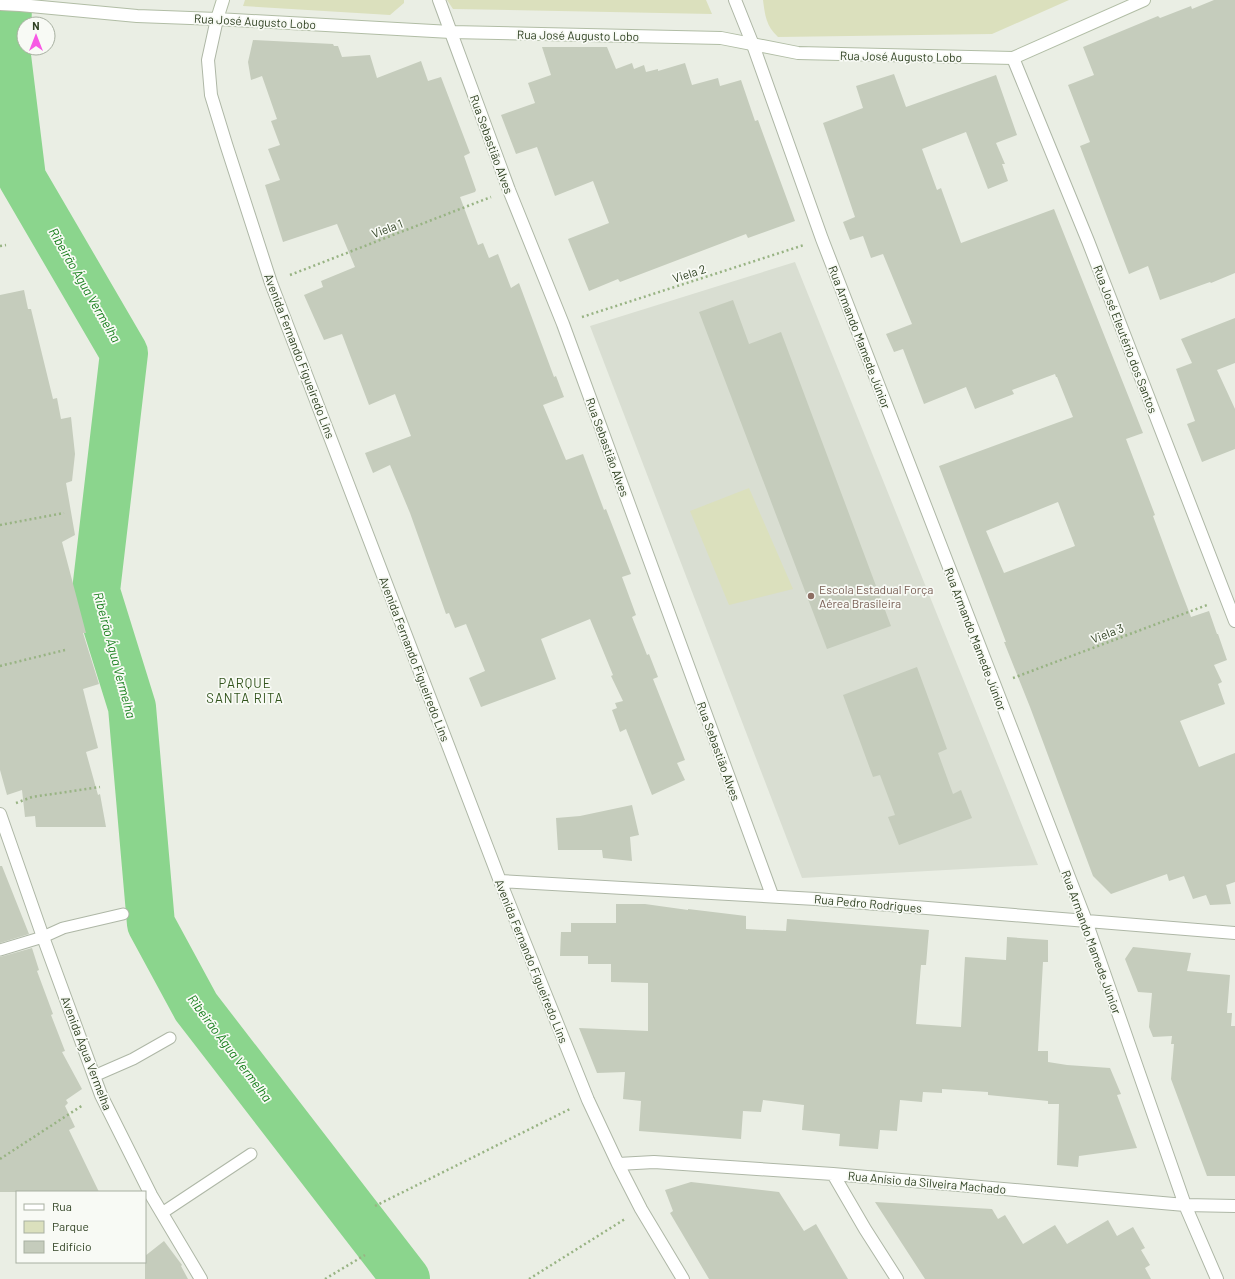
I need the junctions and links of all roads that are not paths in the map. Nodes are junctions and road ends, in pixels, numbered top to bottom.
1 (223, 0) edge
2 (439, 0) edge
3 (735, 0) edge
4 (1144, 0) edge
5 (0, 4) edge
6 (217, 19) junction
7 (451, 32) junction
8 (753, 45) junction
9 (1013, 58) junction
10 (1235, 621) edge
11 (0, 814) edge
12 (500, 881) junction
13 (772, 895) junction
14 (124, 914) dead end
15 (1086, 921) junction
16 (1235, 933) edge
17 (43, 937) junction
18 (0, 950) edge
19 (170, 1038) dead end
20 (94, 1076) junction
21 (251, 1154) dead end
22 (618, 1164) junction
23 (833, 1174) junction
24 (1185, 1204) junction
25 (1235, 1206) edge
26 (162, 1213) junction
27 (201, 1279) edge
28 (683, 1279) edge
29 (897, 1279) edge
30 (1217, 1279) edge

1 - 6 street, Avenida Fernando Figueiredo Lins
2 - 7 street, Rua Sebastião Alves
3 - 8 street, Rua Armando Mamede Júnior
4 - 9 street, Rua José Augusto Lobo
5 - 6 street, Rua José Augusto Lobo
6 - 7 street, Rua José Augusto Lobo
6 - 12 street, Avenida Fernando Figueiredo Lins
7 - 8 street, Rua José Augusto Lobo
7 - 13 street, Rua Sebastião Alves
8 - 9 street, Rua José Augusto Lobo
8 - 15 street, Rua Armando Mamede Júnior
9 - 10 street, Rua José Eleutério dos Santos
11 - 17 street, Avenida Água Vermelha
12 - 13 street, Rua Pedro Rodrigues
12 - 22 street, Avenida Fernando Figueiredo Lins
13 - 15 street, Rua Pedro Rodrigues
14 - 17 lane
15 - 16 street, Rua Pedro Rodrigues
15 - 24 street, Rua Armando Mamede Júnior
17 - 18 lane
17 - 20 street, Avenida Água Vermelha
19 - 20 lane
20 - 26 street, Avenida Água Vermelha
21 - 26 lane
22 - 23 street, Rua Anísio da Silveira Machado
22 - 28 street, Avenida Fernando Figueiredo Lins
23 - 24 street, Rua Anísio da Silveira Machado
23 - 29 street
24 - 25 street, Rua Anísio da Silveira Machado
24 - 30 street, Rua Armando Mamede Júnior
26 - 27 street, Avenida Água Vermelha

